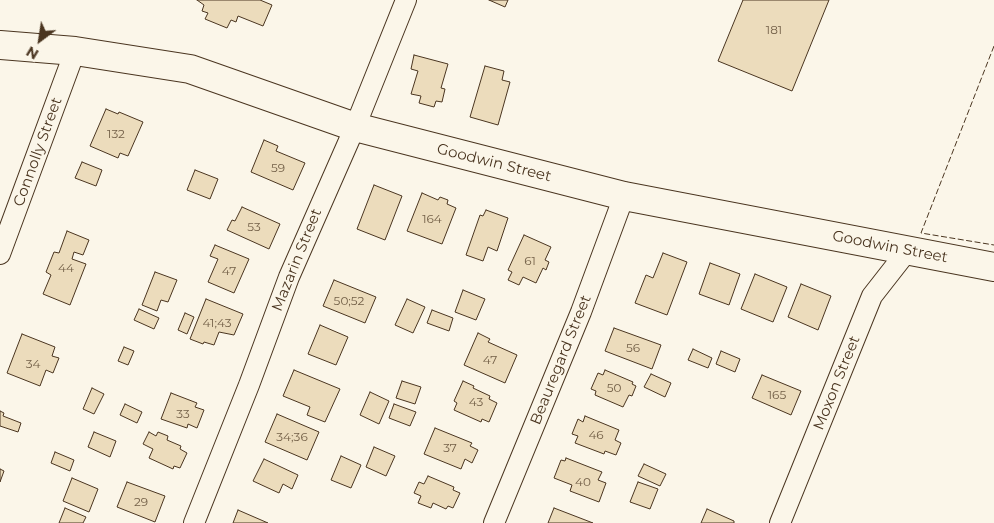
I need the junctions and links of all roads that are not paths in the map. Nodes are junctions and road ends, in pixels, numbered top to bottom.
1 (406, 0) edge
2 (0, 45) edge
3 (75, 50) junction
4 (355, 127) junction
5 (624, 196) junction
6 (908, 250) junction
7 (0, 254) edge
8 (994, 266) edge
9 (194, 523) edge
10 (494, 523) edge
11 (780, 523) edge

1 - 4 street, Mazarin Street
2 - 3 main road, Goodwin Street
3 - 4 main road, Goodwin Street
3 - 7 street, Connolly Street
4 - 5 main road, Goodwin Street
4 - 9 street, Mazarin Street
5 - 6 main road, Goodwin Street
5 - 10 street, Beauregard Street
6 - 8 main road, Goodwin Street
6 - 11 street, Moxon Street

